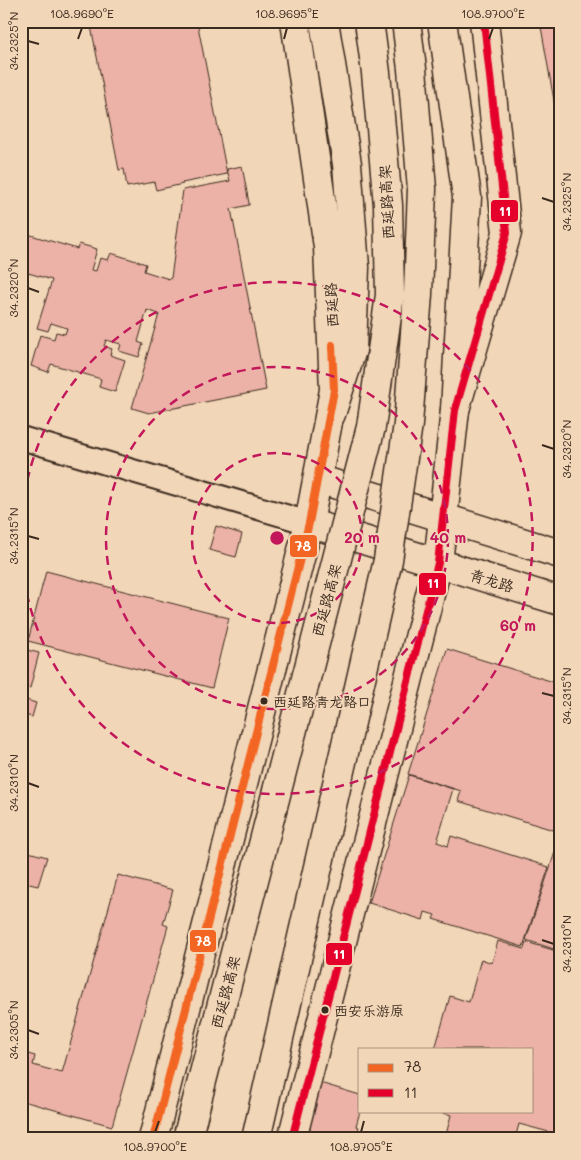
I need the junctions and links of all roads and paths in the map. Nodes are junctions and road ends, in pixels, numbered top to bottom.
1 (295, 21) edge
2 (324, 21) edge
3 (369, 21) edge
4 (406, 21) edge
5 (442, 21) edge
6 (484, 21) edge
7 (456, 410) junction
8 (330, 414) junction
9 (21, 438) edge
10 (318, 479) junction
11 (443, 518) junction
12 (309, 523) junction
13 (560, 554) edge
14 (438, 563) junction
15 (560, 601) edge
16 (153, 1139) edge
17 (187, 1139) edge
18 (256, 1139) edge
19 (292, 1139) edge

1 - 8 main road, 西延路
2 - 8 main road
3 - 17 main road, 西延路高架, bridge
4 - 18 main road, bridge
5 - 7 main road
6 - 7 main road
7 - 11 main road
8 - 10 main road, 西延路
9 - 12 street
10 - 11 main road
10 - 12 main road, 西延路
11 - 13 main road
11 - 14 main road
12 - 14 main road, 青龙路
12 - 16 main road, 西延路
14 - 15 main road, 青龙路
14 - 19 main road

